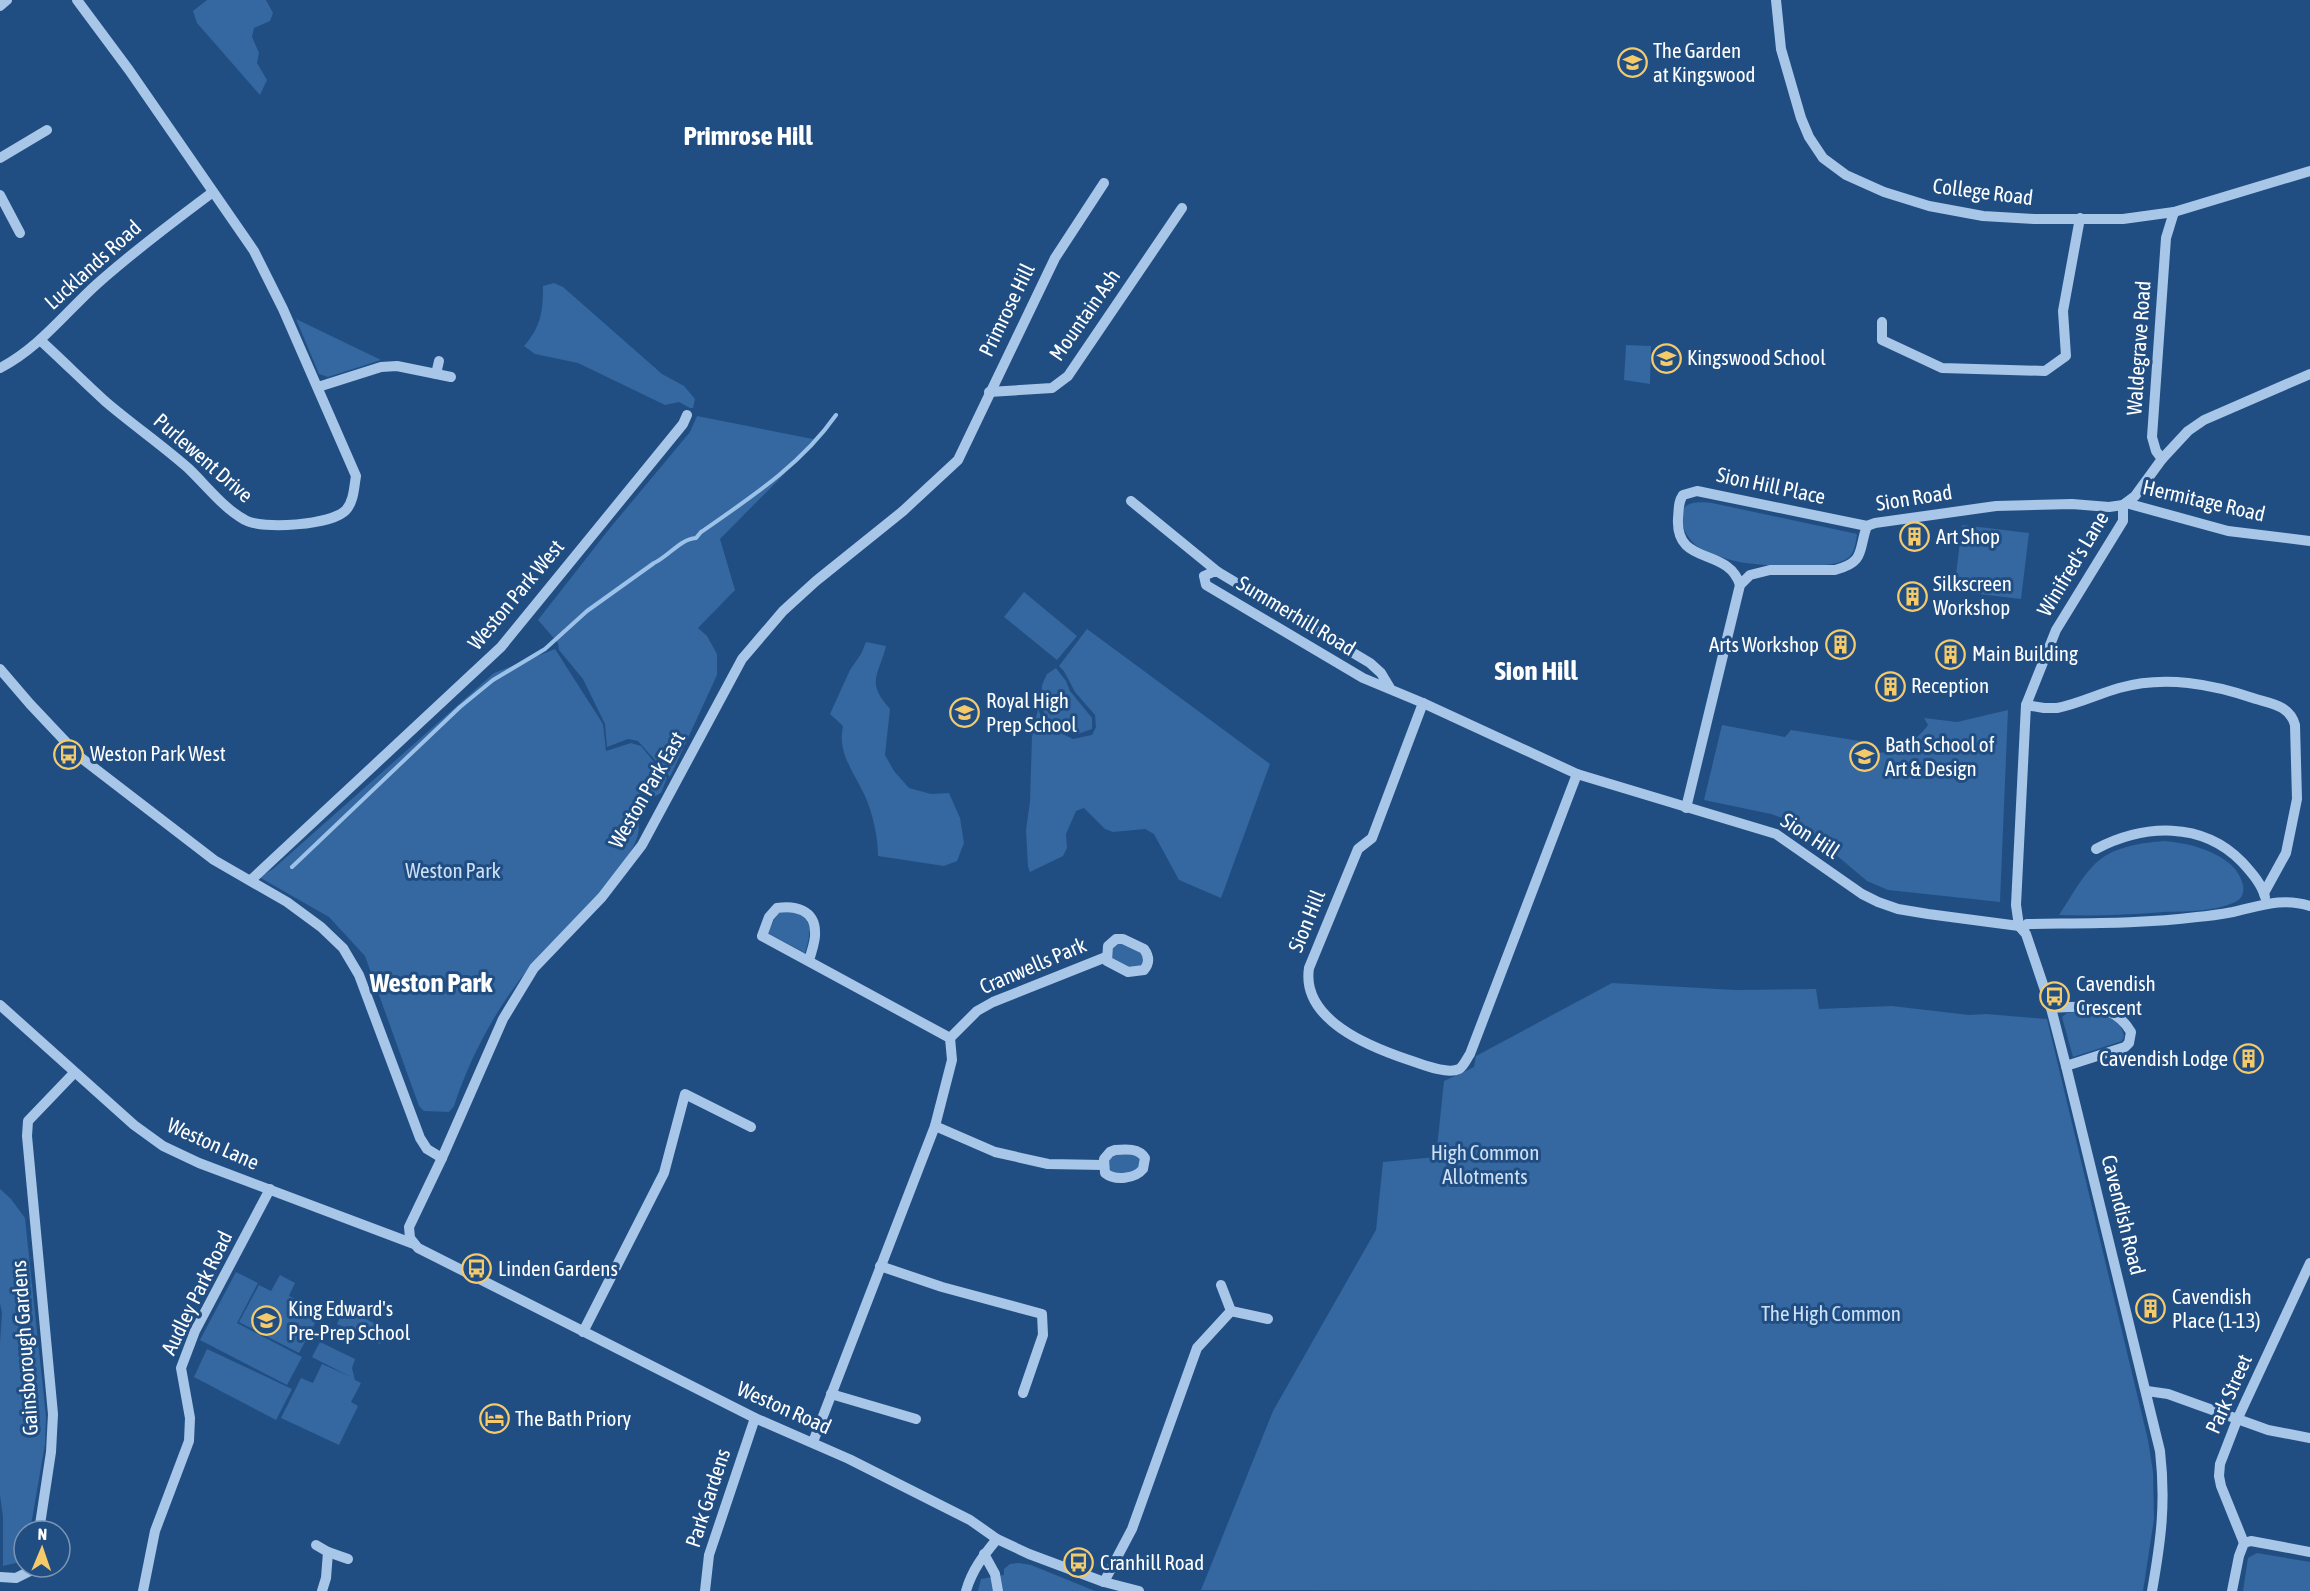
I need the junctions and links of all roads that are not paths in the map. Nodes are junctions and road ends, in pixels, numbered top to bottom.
1 (7, 0) edge
2 (77, 0) edge
3 (1776, 0) edge
4 (0, 6) edge
5 (47, 130) dead end
6 (0, 158) edge
7 (2310, 171) edge
8 (1104, 183) dead end
9 (213, 192) junction
10 (0, 195) edge
11 (1182, 208) dead end
12 (2174, 212) junction
13 (2154, 215) junction
14 (2080, 218) junction
15 (20, 233) dead end
16 (2166, 238) junction
17 (1882, 322) dead end
18 (40, 340) junction
19 (439, 361) dead end
20 (0, 368) edge
21 (436, 374) junction
22 (2310, 374) edge
23 (450, 377) dead end
24 (318, 387) junction
25 (989, 392) junction
26 (687, 416) dead end
27 (2162, 459) junction
28 (958, 460) joint
29 (1131, 501) dead end
30 (2124, 504) junction
31 (1867, 526) junction
32 (2310, 541) edge
33 (1218, 572) junction
34 (1740, 585) junction
35 (0, 669) edge
36 (1390, 688) junction
37 (1423, 703) junction
38 (2026, 705) junction
39 (1577, 774) junction
40 (1686, 808) junction
41 (2096, 849) dead end
42 (251, 880) junction
43 (2265, 898) junction
44 (2310, 906) edge
45 (2021, 928) junction
46 (1106, 957) dead end
47 (809, 960) junction
48 (0, 1005) edge
49 (2051, 1008) junction
50 (950, 1038) junction
51 (2067, 1066) junction
52 (74, 1073) junction
53 (934, 1126) junction
54 (751, 1127) dead end
55 (442, 1158) junction
56 (1103, 1166) dead end
57 (270, 1189) junction
58 (416, 1246) junction
59 (2310, 1263) edge
60 (880, 1266) junction
61 (1221, 1285) dead end
62 (1231, 1311) junction
63 (1268, 1319) dead end
64 (583, 1332) junction
65 (2147, 1391) junction
66 (1023, 1393) dead end
67 (831, 1394) junction
68 (755, 1418) junction
69 (916, 1419) dead end
70 (2237, 1420) junction
71 (2310, 1438) edge
72 (813, 1442) junction
73 (41, 1519) edge
74 (997, 1539) junction
75 (2244, 1543) junction
76 (316, 1545) dead end
77 (328, 1552) junction
78 (2310, 1552) edge
79 (984, 1554) junction
80 (348, 1559) dead end
81 (1104, 1582) junction
82 (143, 1591) edge
83 (322, 1591) edge
84 (705, 1591) edge
85 (966, 1591) edge
86 (998, 1591) edge
87 (1139, 1591) edge
88 (2152, 1591) edge
89 (2232, 1591) edge

1 - 4 street
2 - 9 street, Purlewent Drive
3 - 14 street, College Road
5 - 6 street
7 - 12 street, College Road
8 - 25 street, Primrose Hill
9 - 18 street, Lucklands Road
9 - 24 street, Purlewent Drive
10 - 15 street
11 - 25 street, Mountain Ash
12 - 13 street, College Road
12 - 16 street, Waldegrave Road
13 - 14 street, College Road
13 - 16 street
14 - 17 street
16 - 27 street, Waldegrave Road
18 - 20 street, Lucklands Road
18 - 24 street, Purlewent Drive
19 - 21 street
21 - 23 street
21 - 24 street
22 - 27 street
25 - 28 street, Primrose Hill
26 - 42 street, Weston Park West
27 - 30 street
28 - 55 street, Weston Park East
29 - 33 street, Summerhill Road
30 - 31 street, Sion Road
30 - 32 street, Hermitage Road
30 - 38 street, Winifred's Lane
31 - 34 street, Sion Road
31 - 34 street, Sion Hill Place
33 - 36 street, Summerhill Road
33 - 36 street, Summerhill Road
34 - 40 street
35 - 42 street
36 - 37 street, Summerhill Road
37 - 39 street, Sion Hill
37 - 39 street, Sion Hill
38 - 43 street
38 - 45 street, Winifred's Lane
39 - 40 street, Sion Hill
40 - 45 street, Sion Hill
41 - 43 street
42 - 55 street
43 - 44 street
43 - 45 street, Sion Hill
45 - 49 street, Cavendish Road
46 - 50 street, Cranwells Park
47 - 47 street
47 - 50 street
48 - 52 street, Weston Lane
49 - 51 street, Cavendish Road
49 - 51 street
50 - 53 street
51 - 65 street, Cavendish Road
52 - 57 street, Weston Lane
52 - 73 street, Gainsborough Gardens
53 - 56 street
53 - 60 street
54 - 64 street
55 - 58 street, Weston Park East
57 - 58 street, Weston Lane
57 - 82 street, Audley Park Road
58 - 64 street, Weston Road
59 - 70 street, Park Street
60 - 66 street
60 - 67 street
61 - 62 street
62 - 63 street
62 - 81 street
64 - 68 street, Weston Road
65 - 70 street
65 - 88 street, Cavendish Road
67 - 69 street
67 - 72 street
68 - 72 street, Weston Road
68 - 84 street, Park Gardens
70 - 71 street
70 - 75 street, Park Street
72 - 74 street, Weston Road
74 - 79 street
74 - 81 street, Weston Road
75 - 78 street
75 - 89 street
76 - 77 street
77 - 80 street
77 - 83 street
79 - 85 street
79 - 86 street
81 - 87 street, Weston Road

